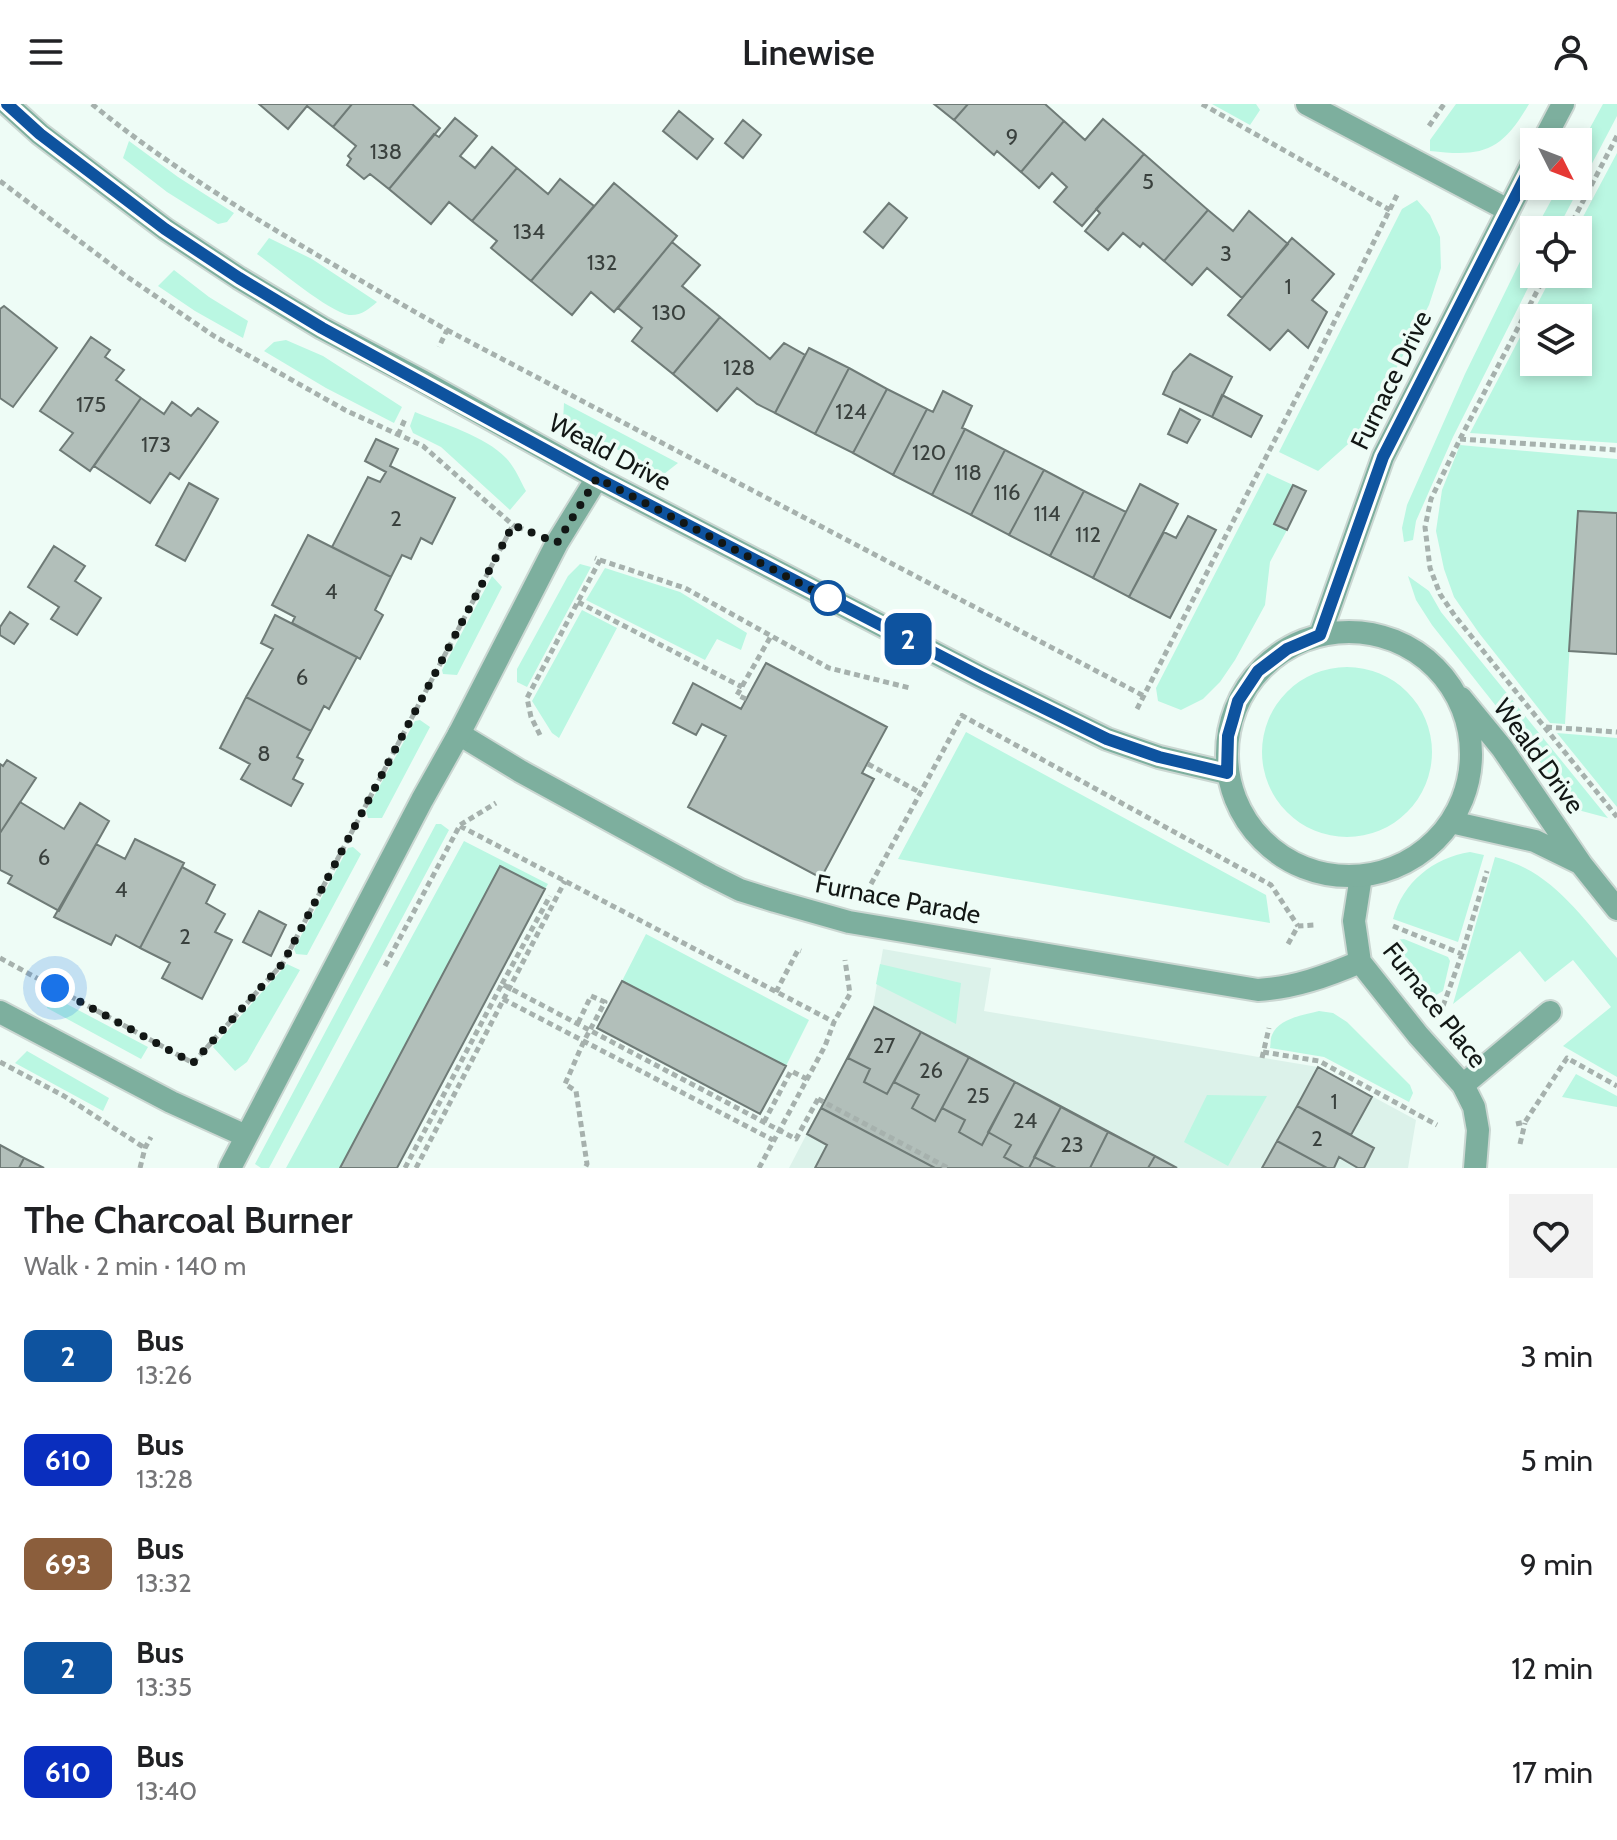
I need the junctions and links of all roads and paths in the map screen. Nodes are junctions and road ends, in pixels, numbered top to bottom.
1 (7, 104) edge
2 (92, 104) edge
3 (1202, 104) edge
4 (1307, 104) edge
5 (1444, 104) edge
6 (1563, 104) edge
7 (1550, 128) edge
8 (1617, 136) edge
9 (1414, 162) junction
10 (0, 181) edge
11 (1520, 187) edge
12 (1390, 210) junction
13 (1508, 210) junction
14 (1575, 216) edge
15 (1539, 288) edge
16 (447, 330) junction
17 (422, 381) junction
18 (398, 435) junction
19 (1460, 439) junction
20 (1617, 450) edge
21 (597, 478) junction
22 (513, 525) junction
23 (557, 543) junction
24 (600, 560) junction
25 (578, 602) junction
26 (1320, 635) junction
27 (771, 636) junction
28 (1450, 683) junction
29 (742, 687) junction
30 (922, 695) dead end
31 (1144, 696) junction
32 (746, 699) dead end
33 (949, 709) dead end
34 (1545, 727) junction
35 (1617, 732) edge
36 (459, 734) junction
37 (1120, 743) junction
38 (868, 764) dead end
39 (520, 771) junction
40 (1227, 773) junction
41 (1096, 790) junction
42 (921, 793) dead end
43 (1617, 817) edge
44 (1451, 822) junction
45 (460, 825) junction
46 (1498, 831) junction
47 (1581, 864) junction
48 (1361, 876) junction
49 (565, 881) junction
50 (550, 896) dead end
51 (1617, 909) edge
52 (1298, 926) dead end
53 (813, 952) dead end
54 (0, 958) edge
55 (1360, 962) junction
56 (379, 976) dead end
57 (502, 984) junction
58 (776, 992) junction
59 (503, 999) junction
60 (0, 1012) edge
61 (1550, 1012) dead end
62 (1271, 1016) dead end
63 (834, 1022) dead end
64 (578, 1023) junction
65 (1418, 1035) junction
66 (584, 1041) junction
67 (0, 1062) edge
68 (807, 1079) dead end
69 (1463, 1085) junction
70 (764, 1122) junction
71 (1441, 1127) dead end
72 (246, 1136) junction
73 (773, 1140) dead end
74 (145, 1148) dead end
75 (230, 1168) edge
76 (405, 1168) edge
77 (416, 1168) edge
78 (585, 1168) edge
79 (948, 1168) edge
80 (1475, 1168) edge

1 - 17 street, Weald Drive
2 - 16 path
3 - 12 path
4 - 9 street
5 - 9 path
6 - 7 street
8 - 14 path
9 - 12 path
9 - 13 street
10 - 18 path
11 - 13 street, Furnace Drive
12 - 31 path
13 - 26 street, Furnace Drive
15 - 19 path
16 - 17 path
16 - 31 path
17 - 18 path
17 - 21 street, Weald Drive
18 - 22 path
19 - 20 path
19 - 34 path
21 - 23 street
21 - 37 street, Weald Drive
22 - 23 path
22 - 54 path
23 - 24 path
23 - 36 street
24 - 25 path
24 - 27 path
25 - 29 path
25 - 39 path
26 - 28 street
26 - 40 street
27 - 29 path
27 - 30 path
28 - 44 street
28 - 47 street, Weald Drive
29 - 32 path
31 - 37 path
33 - 41 path
34 - 35 path
34 - 43 path
36 - 39 street, Furnace Parade
36 - 72 street
37 - 40 street, Weald Drive
37 - 41 path
38 - 42 path
39 - 45 path
39 - 55 street, Furnace Parade
40 - 48 street
41 - 52 path
44 - 46 street, Weald Drive
44 - 48 street
45 - 49 path
45 - 56 path
46 - 47 street, Weald Drive
46 - 65 path
47 - 51 street, Weald Drive
48 - 55 street, Furnace Place
49 - 58 path
49 - 59 path
50 - 57 path
53 - 58 path
55 - 65 street, Furnace Place
57 - 64 path, bridge
57 - 76 path, bridge
58 - 63 path
59 - 66 path
59 - 77 path
60 - 72 street
61 - 69 street
62 - 71 path
64 - 66 path
64 - 70 path, bridge
65 - 69 street, Furnace Place
66 - 73 path
66 - 78 path
67 - 74 path
68 - 70 path
69 - 80 street, Furnace Place
70 - 79 path, bridge
72 - 75 street

